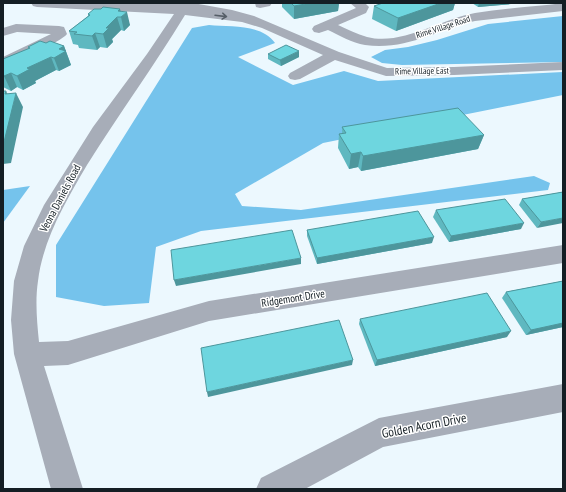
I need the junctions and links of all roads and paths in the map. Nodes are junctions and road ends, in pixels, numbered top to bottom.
1 (37, 3) edge
2 (123, 3) edge
3 (356, 3) edge
4 (184, 7) edge
5 (563, 7) edge
6 (327, 25) junction
7 (3, 32) edge
8 (297, 38) junction
9 (334, 55) junction
10 (3, 62) edge
11 (563, 66) edge
12 (295, 76) dead end
13 (563, 254) edge
14 (27, 354) junction
15 (563, 398) edge
16 (67, 489) edge
17 (272, 489) edge

1 - 4 street
2 - 4 street
3 - 6 street
4 - 8 street, Rime Village East
4 - 14 street, Veona Daniels Road
5 - 6 street, Rime Village Road
6 - 8 street
7 - 10 street
8 - 9 street, Rime Village East
9 - 11 street, Rime Village East
9 - 12 street
13 - 14 street, Ridgemont Drive
14 - 16 street, Veona Daniels Road
15 - 17 street, Golden Acorn Drive

